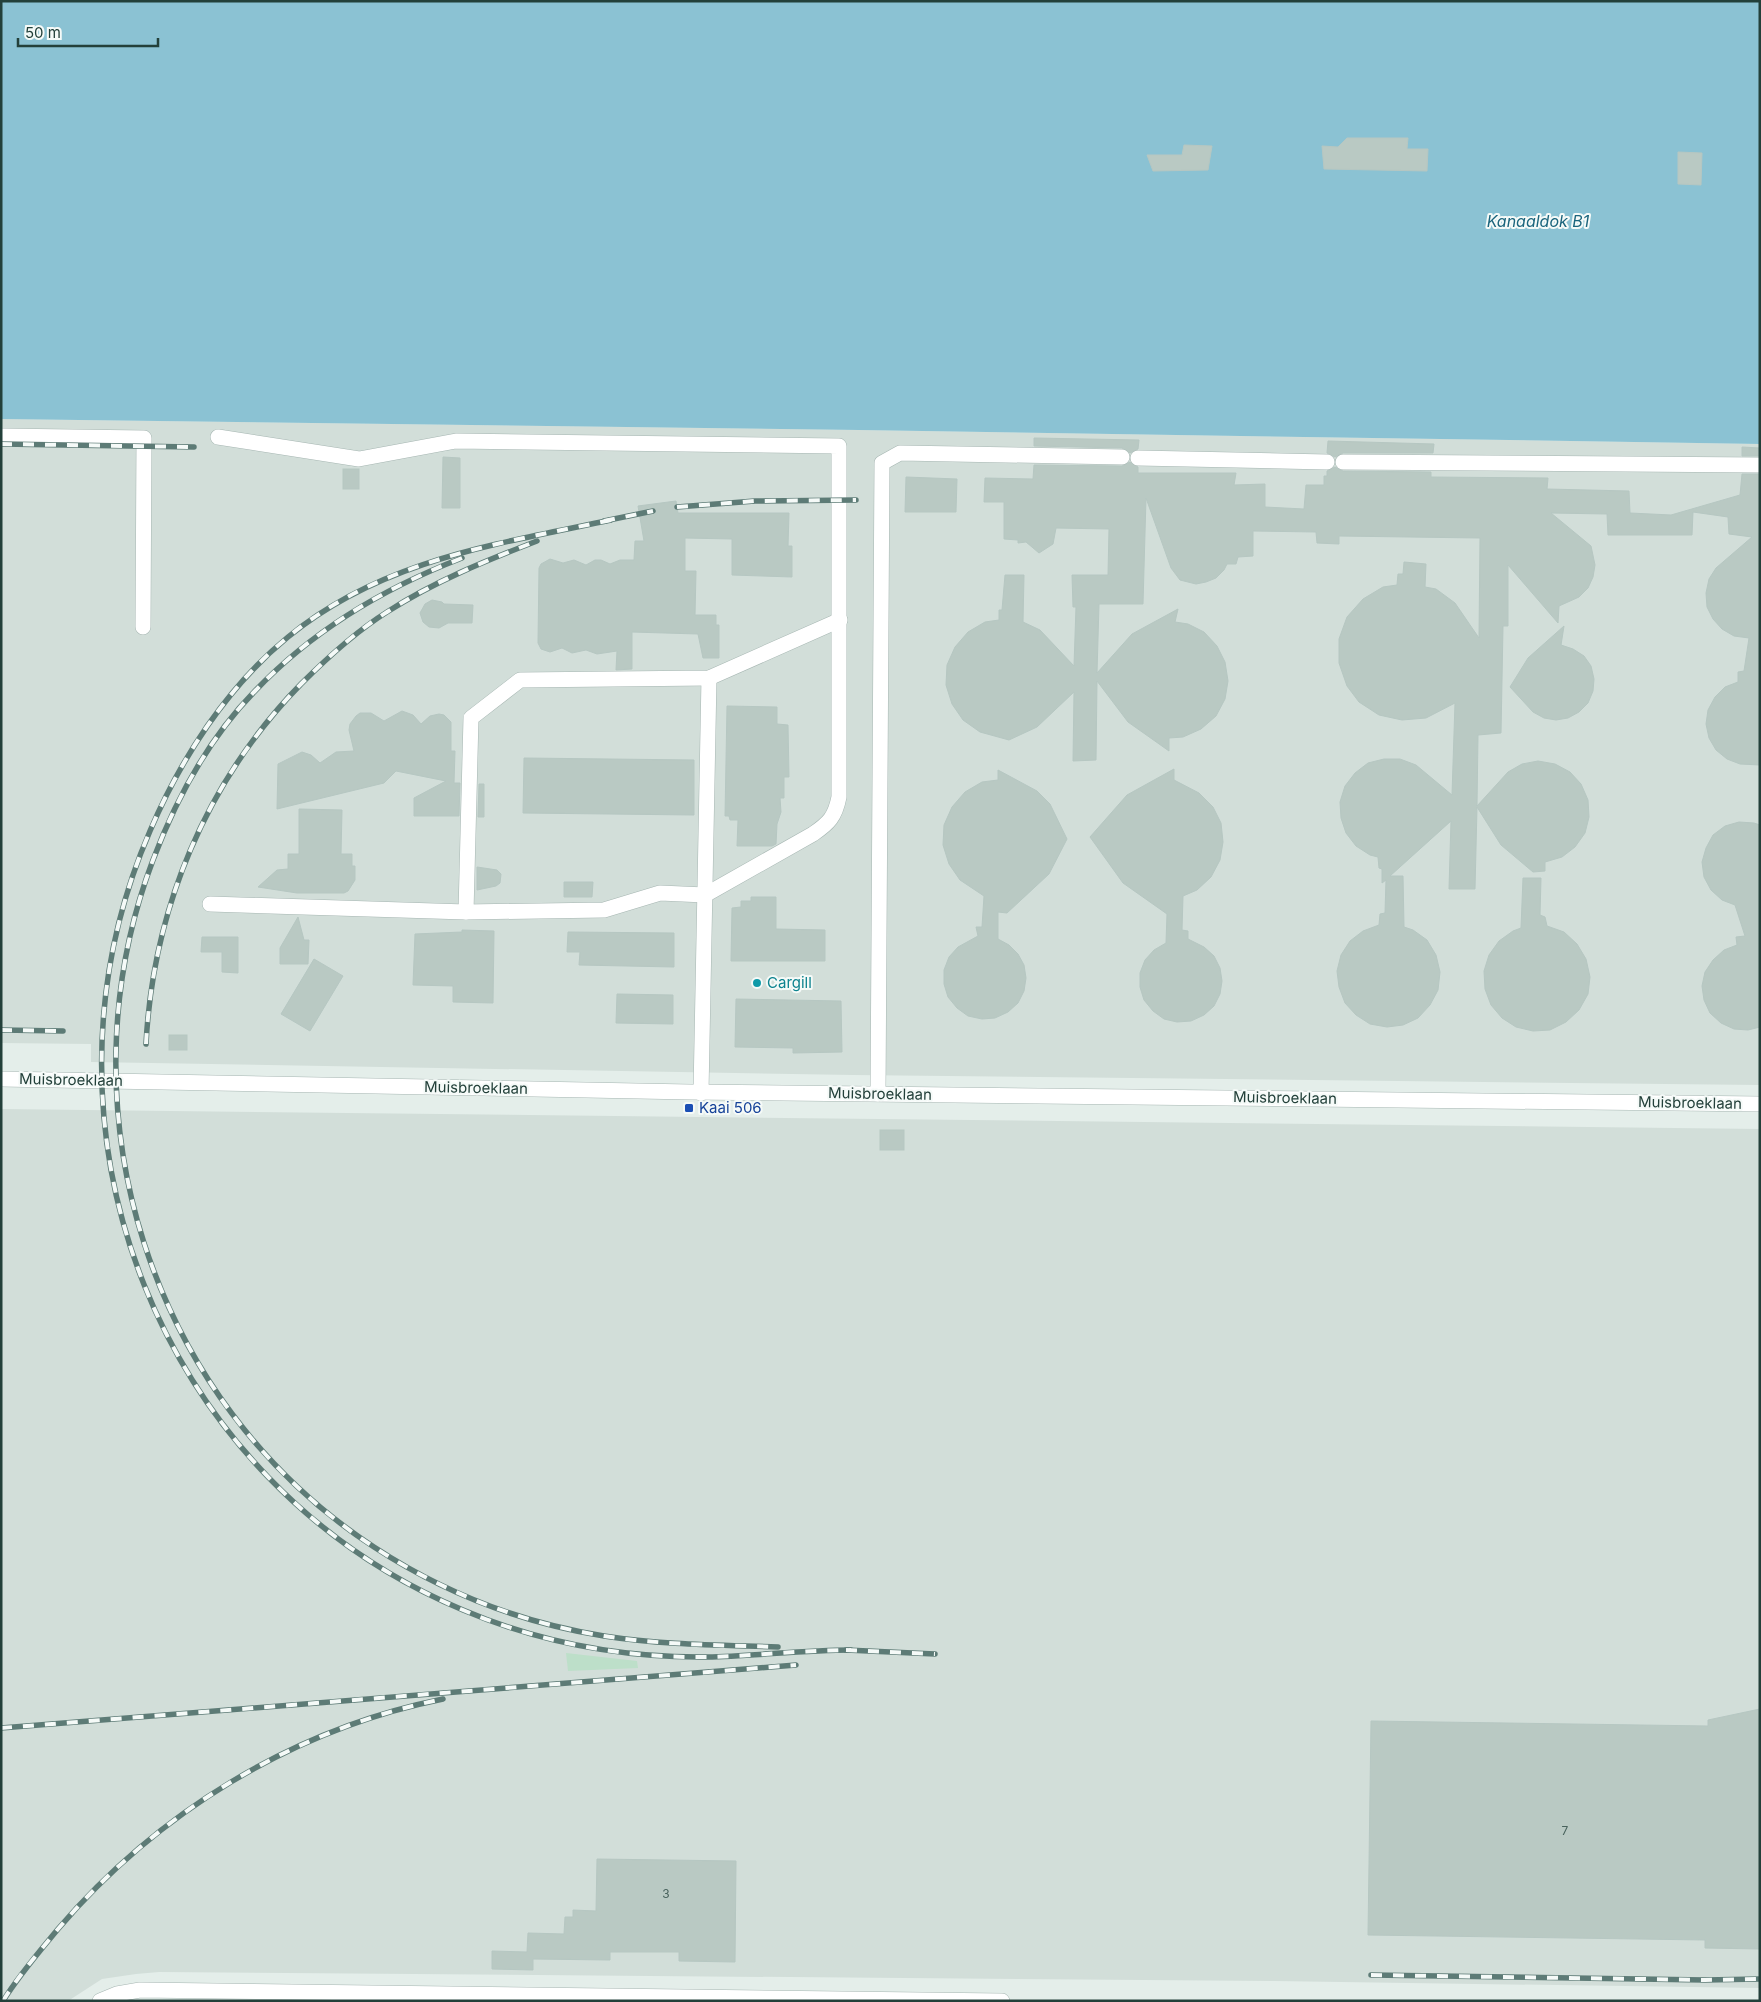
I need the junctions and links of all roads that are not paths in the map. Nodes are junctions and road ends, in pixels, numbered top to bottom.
1 (1, 436) edge
2 (218, 437) dead end
3 (1122, 458) dead end
4 (1138, 458) dead end
5 (1760, 466) edge
6 (840, 620) junction
7 (143, 627) dead end
8 (710, 678) junction
9 (705, 894) junction
10 (210, 904) dead end
11 (466, 912) junction
12 (1, 1078) edge
13 (701, 1092) junction
14 (878, 1094) junction
15 (1760, 1104) edge
16 (100, 2001) edge
17 (1002, 2001) edge

1 - 7 street
2 - 6 street
3 - 14 street
4 - 5 street
6 - 8 street
6 - 9 street
8 - 9 street
8 - 11 street
9 - 11 street
9 - 13 street
10 - 11 street
12 - 13 street, Muisbroeklaan
13 - 14 street, Muisbroeklaan
14 - 15 street, Muisbroeklaan
16 - 17 street

